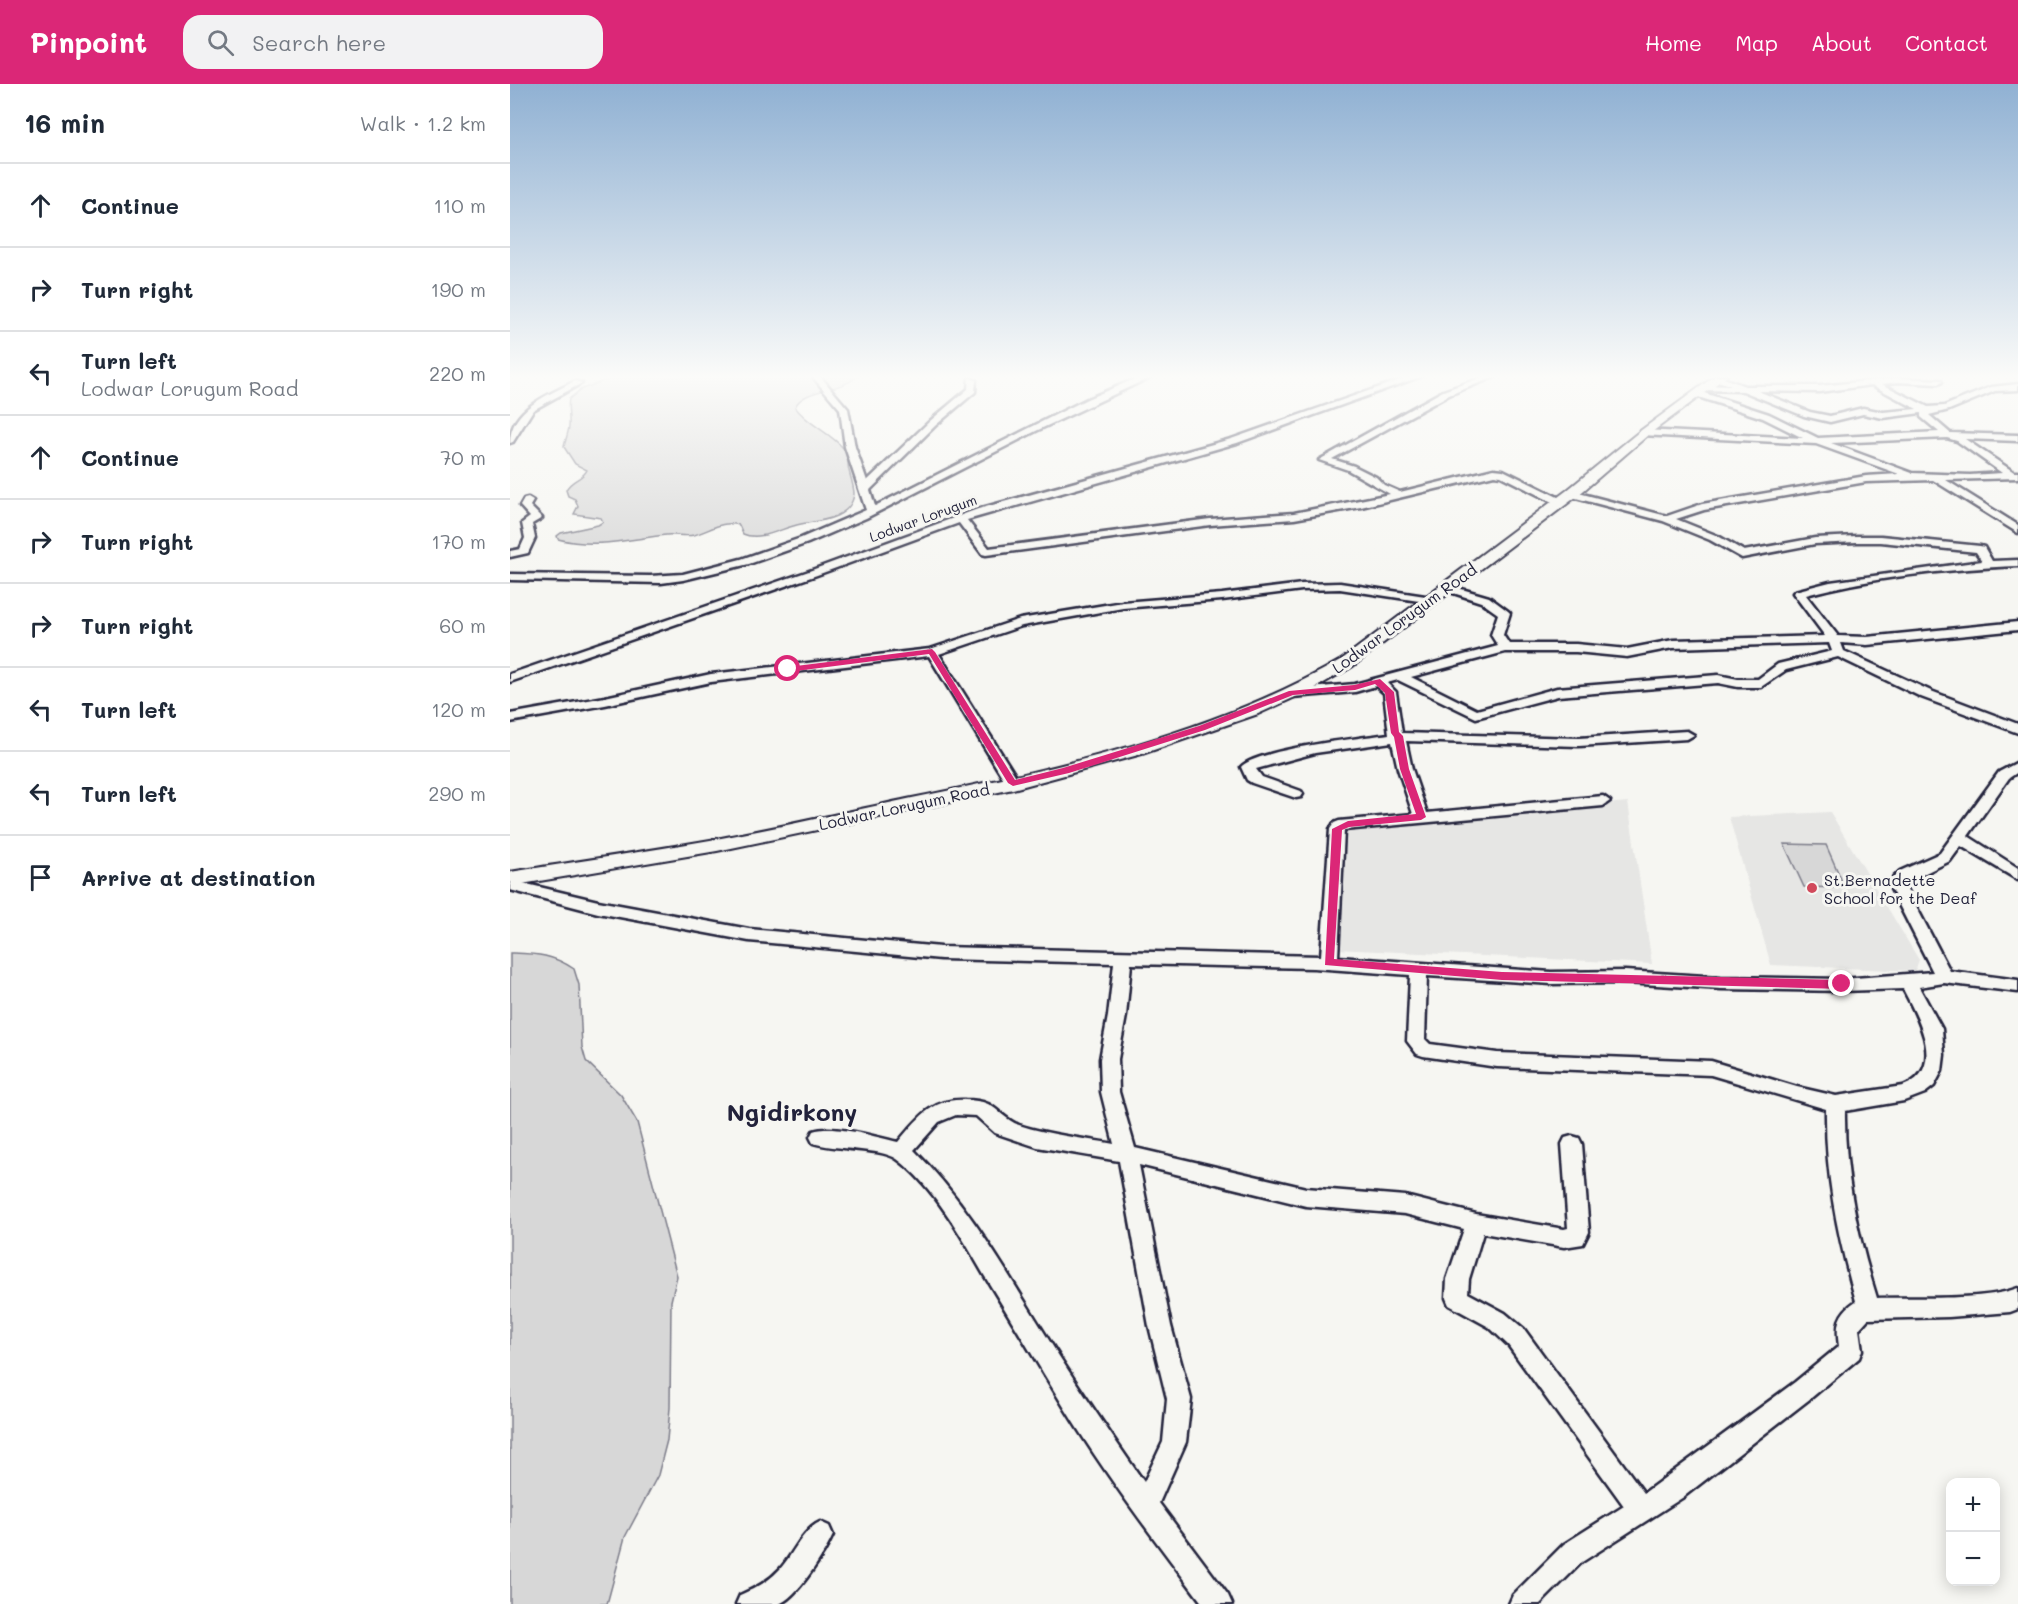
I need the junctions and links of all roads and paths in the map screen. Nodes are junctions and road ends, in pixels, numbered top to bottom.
1 (850, 447) edge
2 (908, 447) edge
3 (997, 447) edge
4 (1213, 447) edge
5 (1348, 447) edge
6 (1627, 447) edge
7 (1833, 447) edge
8 (1971, 447) edge
9 (2014, 475) edge
10 (1913, 476) junction
11 (865, 489) junction
12 (1400, 495) junction
13 (1565, 498) junction
14 (528, 501) dead end
15 (871, 510) junction
16 (961, 519) junction
17 (1668, 519) junction
18 (2018, 530) edge
19 (510, 545) edge
20 (510, 554) edge
21 (2018, 563) edge
22 (1989, 564) junction
23 (526, 565) junction
24 (510, 576) edge
25 (1448, 588) junction
26 (1432, 600) junction
27 (2018, 626) edge
28 (1834, 639) junction
29 (1505, 648) junction
30 (932, 652) junction
31 (1839, 653) junction
32 (1401, 676) junction
33 (510, 678) edge
34 (1377, 681) junction
35 (1292, 693) junction
36 (510, 717) edge
37 (2018, 729) edge
38 (1687, 735) dead end
39 (1398, 736) junction
40 (2018, 766) edge
41 (1013, 783) junction
42 (1296, 794) dead end
43 (1603, 801) dead end
44 (1421, 817) junction
45 (1960, 838) junction
46 (2018, 875) edge
47 (510, 879) edge
48 (510, 885) edge
49 (1123, 957) junction
50 (1329, 963) junction
51 (1419, 971) junction
52 (1944, 977) junction
53 (1908, 982) junction
54 (2018, 986) edge
55 (1836, 1104) junction
56 (820, 1137) dead end
57 (1572, 1144) dead end
58 (902, 1151) junction
59 (1127, 1154) junction
60 (1476, 1223) junction
61 (2018, 1298) edge
62 (1869, 1308) junction
63 (1145, 1505) junction
64 (1640, 1508) junction
65 (820, 1536) dead end
66 (749, 1604) edge
67 (1219, 1604) edge
68 (1522, 1604) edge

1 - 11 street
2 - 11 street
3 - 15 street
4 - 16 street, Lodwar Lorugum
5 - 12 street
6 - 13 main road, Lodwar Lorugum Road
7 - 10 street
8 - 9 street
9 - 10 street
10 - 17 street
10 - 18 street
11 - 15 street
12 - 13 street
12 - 16 street
13 - 17 street
13 - 25 main road, Lodwar Lorugum Road
14 - 23 street
15 - 23 street
16 - 33 street, Lodwar Lorugum
17 - 22 street
19 - 23 street
20 - 23 street
21 - 22 street
22 - 28 street
23 - 24 street
25 - 26 main road, Lodwar Lorugum Road
25 - 29 street
26 - 30 street
26 - 35 main road, Lodwar Lorugum Road
27 - 28 street
28 - 29 street
28 - 31 street
29 - 32 street
30 - 36 street
30 - 41 street
31 - 32 street
31 - 37 street
32 - 34 street
34 - 35 street
34 - 39 street
35 - 41 main road, Lodwar Lorugum Road
38 - 39 street
39 - 42 street
39 - 44 street
40 - 45 street
41 - 47 main road, Lodwar Lorugum Road
43 - 44 street
44 - 50 street
45 - 46 street
45 - 52 street
48 - 49 street
49 - 50 street
49 - 59 street
50 - 51 street
51 - 53 street
51 - 55 street
52 - 53 street
52 - 54 street
53 - 55 street
55 - 62 street
56 - 58 street
57 - 60 street
58 - 59 street
58 - 63 street
59 - 60 street
59 - 63 street
60 - 64 street
61 - 62 street
62 - 64 street
63 - 67 street
64 - 68 street
65 - 66 street

